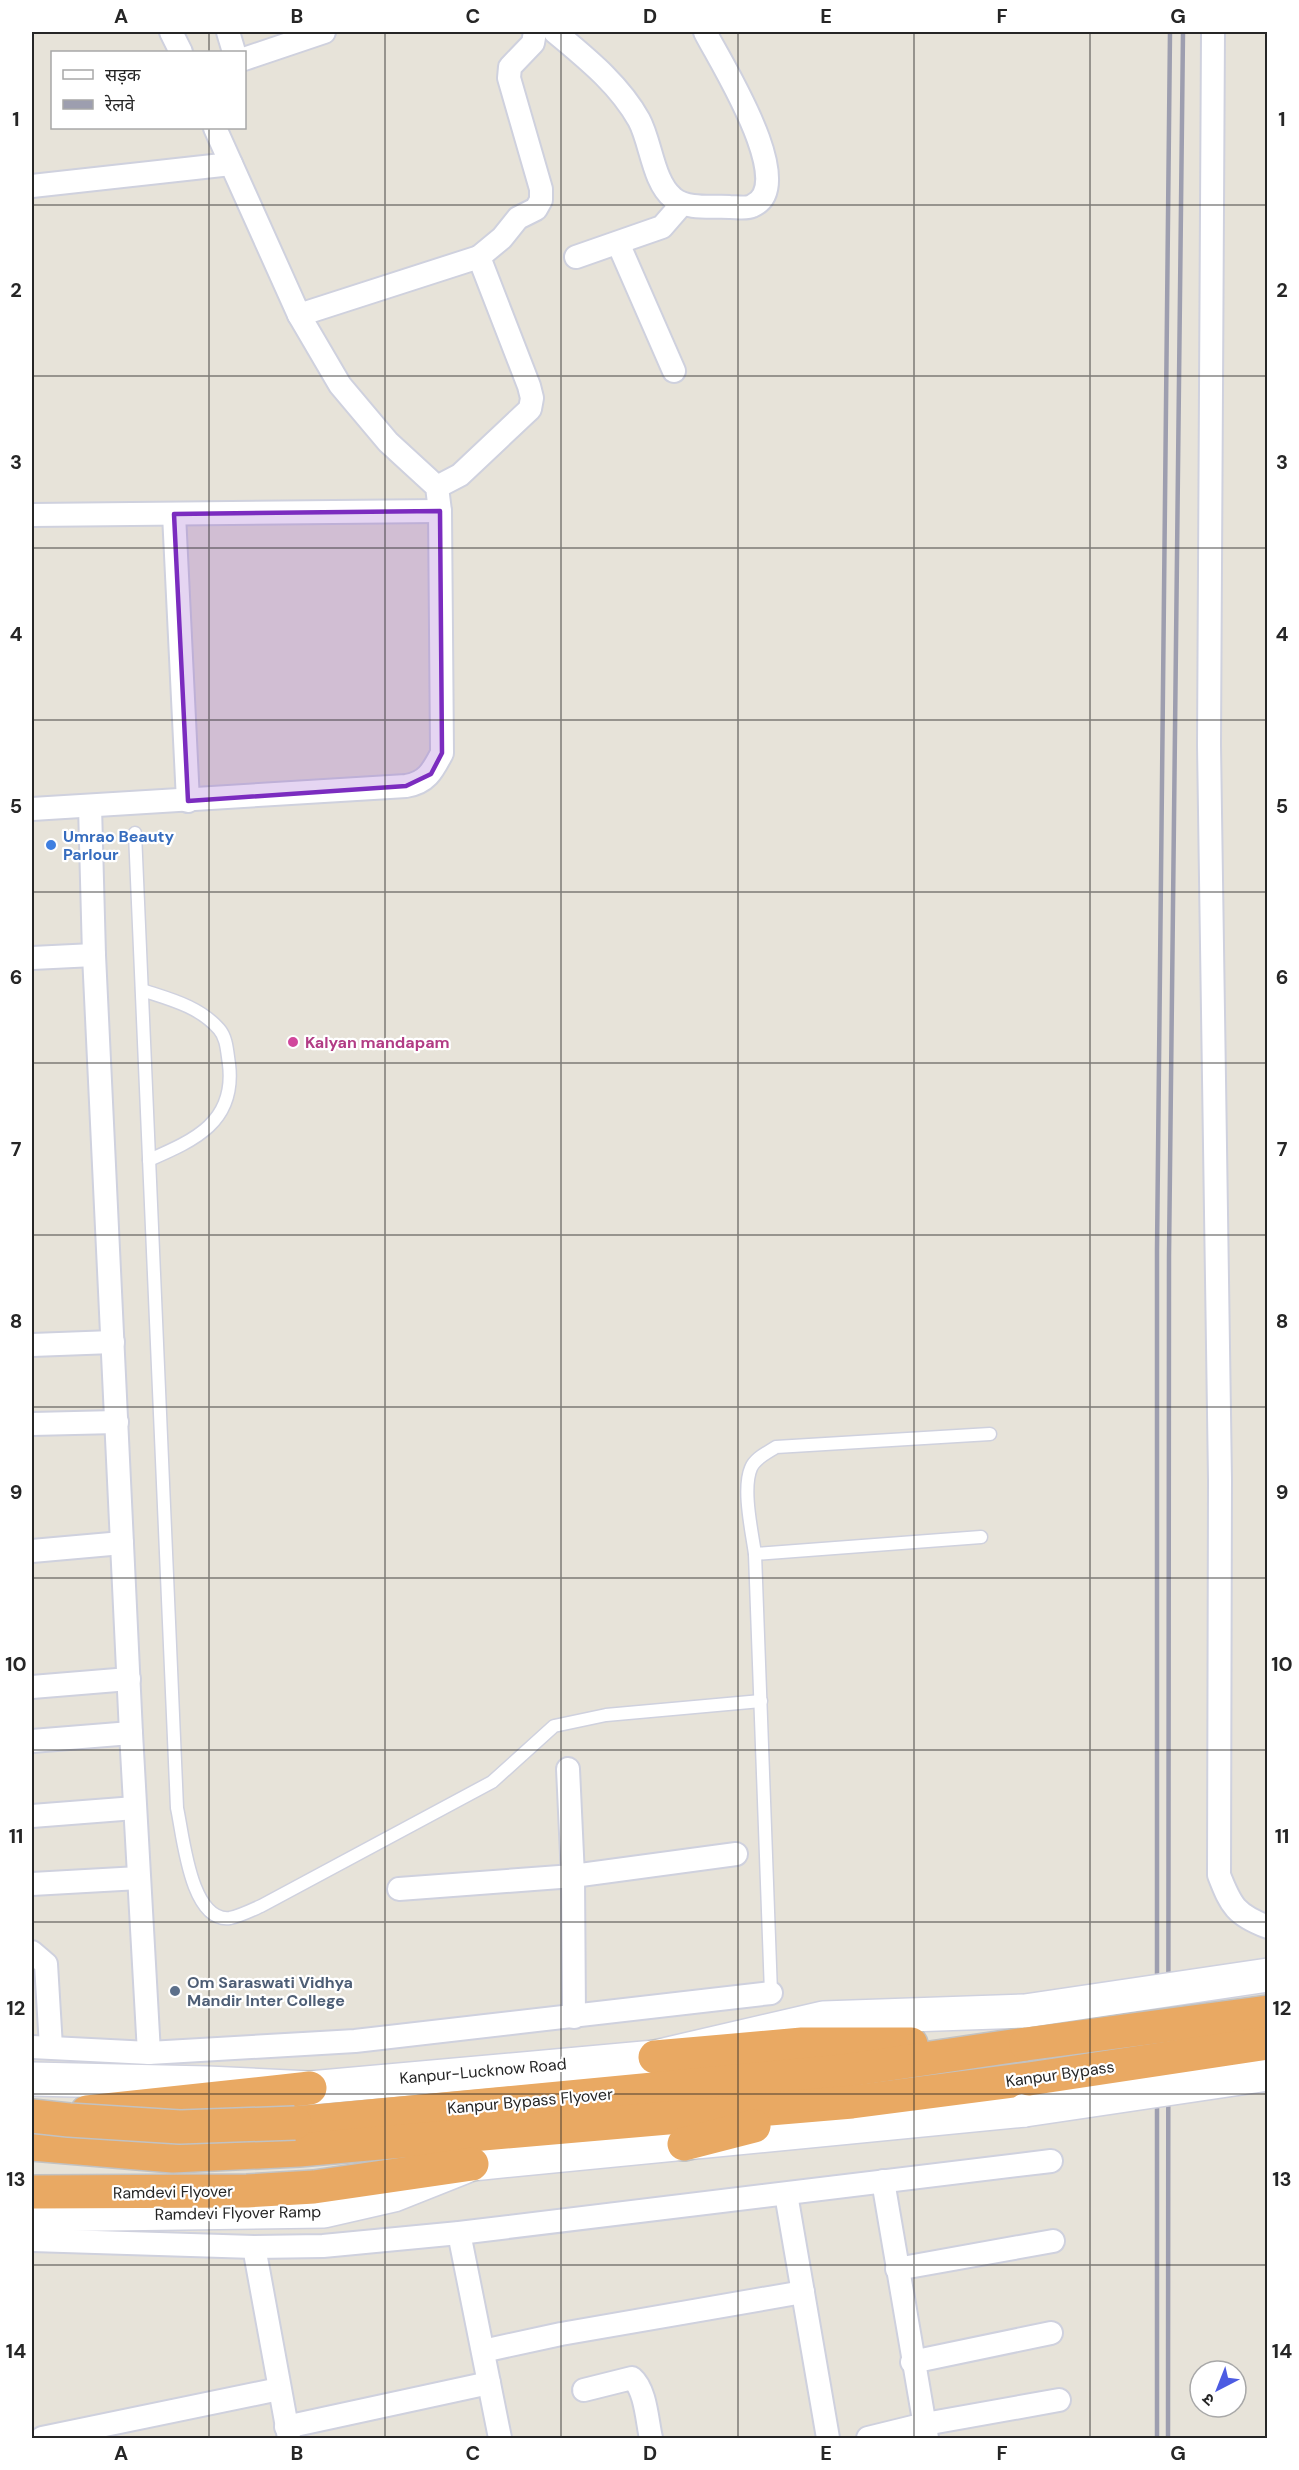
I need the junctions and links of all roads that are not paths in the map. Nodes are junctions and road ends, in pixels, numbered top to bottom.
1 (171, 32) edge
2 (228, 32) edge
3 (324, 32) edge
4 (535, 32) edge
5 (555, 32) edge
6 (705, 32) edge
7 (1213, 32) edge
8 (180, 51) edge
9 (234, 51) edge
10 (246, 58) edge
11 (215, 129) edge
12 (231, 164) junction
13 (32, 186) edge
14 (682, 204) junction
15 (618, 243) junction
16 (479, 257) junction
17 (576, 257) dead end
18 (299, 315) junction
19 (674, 371) dead end
20 (437, 487) junction
21 (440, 512) junction
22 (174, 514) junction
23 (32, 515) edge
24 (188, 801) junction
25 (90, 806) junction
26 (32, 809) edge
27 (135, 833) dead end
28 (94, 955) junction
29 (32, 958) edge
30 (142, 990) junction
31 (149, 1160) junction
32 (113, 1342) junction
33 (32, 1345) edge
34 (117, 1422) junction
35 (32, 1424) edge
36 (990, 1434) dead end
37 (981, 1538) dead end
38 (122, 1543) junction
39 (32, 1551) edge
40 (755, 1554) junction
41 (129, 1679) junction
42 (32, 1687) edge
43 (761, 1701) junction
44 (131, 1733) junction
45 (32, 1741) edge
46 (568, 1769) dead end
47 (135, 1808) junction
48 (32, 1816) edge
49 (736, 1854) dead end
50 (573, 1876) junction
51 (139, 1878) junction
52 (32, 1884) edge
53 (399, 1889) dead end
54 (1268, 1927) edge
55 (32, 1952) edge
56 (1268, 1975) edge
57 (771, 1993) joint
58 (1268, 2012) edge
59 (574, 2017) junction
60 (1268, 2043) edge
61 (1026, 2044) junction
62 (41, 2047) edge
63 (149, 2053) junction
64 (655, 2057) junction
65 (1268, 2074) edge
66 (32, 2079) edge
67 (310, 2088) junction
68 (1027, 2094) junction
69 (852, 2102) junction
70 (32, 2117) edge
71 (297, 2136) junction
72 (32, 2144) edge
73 (684, 2144) junction
74 (1051, 2161) dead end
75 (472, 2164) joint
76 (883, 2181) junction
77 (32, 2192) edge
78 (786, 2194) junction
79 (319, 2199) junction
80 (32, 2215) edge
81 (459, 2233) junction
82 (32, 2240) edge
83 (1053, 2241) dead end
84 (254, 2247) junction
85 (897, 2269) junction
86 (803, 2292) junction
87 (1051, 2333) dead end
88 (483, 2351) junction
89 (912, 2362) junction
90 (489, 2383) junction
91 (279, 2390) junction
92 (584, 2390) dead end
93 (1059, 2400) dead end
94 (926, 2431) edge
95 (288, 2433) edge
96 (823, 2437) edge
97 (42, 2439) edge
98 (500, 2439) edge
99 (651, 2439) edge
100 (868, 2439) edge

1 - 8 street
2 - 9 street
3 - 10 street
4 - 16 street
5 - 14 street
6 - 14 street
7 - 54 street
11 - 12 street
12 - 13 street
12 - 18 street
14 - 15 street
15 - 17 street
15 - 19 street
16 - 18 street
16 - 20 street
18 - 20 street
20 - 21 street
21 - 22 street
21 - 24 street
22 - 23 street
22 - 24 street
24 - 25 street
25 - 26 street
25 - 28 street
27 - 30 lane
28 - 29 street
28 - 32 street
30 - 31 lane
30 - 31 lane
31 - 43 lane
32 - 33 street
32 - 34 street
34 - 35 street
34 - 38 street
36 - 40 lane
37 - 40 lane
38 - 39 street
38 - 41 street
40 - 43 lane
41 - 42 street
41 - 44 street
43 - 57 lane
44 - 45 street
44 - 47 street
46 - 50 street
47 - 48 street
47 - 51 street
49 - 50 street
50 - 53 street
50 - 59 street
51 - 52 street
51 - 63 street
55 - 62 street
56 - 64 main road, Kanpur-Lucknow Road, bridge
57 - 59 street
58 - 61 highway, Kanpur Bypass, bridge
59 - 63 street
60 - 68 highway, Kanpur Bypass, bridge
61 - 64 highway
61 - 71 highway, Kanpur Bypass Flyover
62 - 63 street
64 - 67 main road, Kanpur-Lucknow Road
65 - 68 main road, bridge
66 - 67 main road, Kanpur-Lucknow Road
67 - 70 highway
68 - 69 highway, Kanpur Bypass
68 - 73 main road
69 - 71 highway, Kanpur Bypass Flyover
69 - 73 highway
70 - 71 highway, Kanpur Bypass Flyover, bridge
71 - 72 highway, Kanpur Bypass Flyover
73 - 75 main road
74 - 76 street
75 - 79 highway, Ramdevi Flyover
76 - 78 street
76 - 85 street
77 - 79 highway, Ramdevi Flyover
78 - 81 street
78 - 86 street
79 - 80 main road, Ramdevi Flyover Ramp
81 - 84 street
81 - 88 street
82 - 84 street
83 - 85 street
84 - 91 street
85 - 89 street
86 - 88 street
86 - 96 street
87 - 89 street
88 - 90 street
89 - 94 street
90 - 95 street
90 - 98 street
91 - 95 street
91 - 97 street
92 - 99 street
93 - 94 street
94 - 100 street

